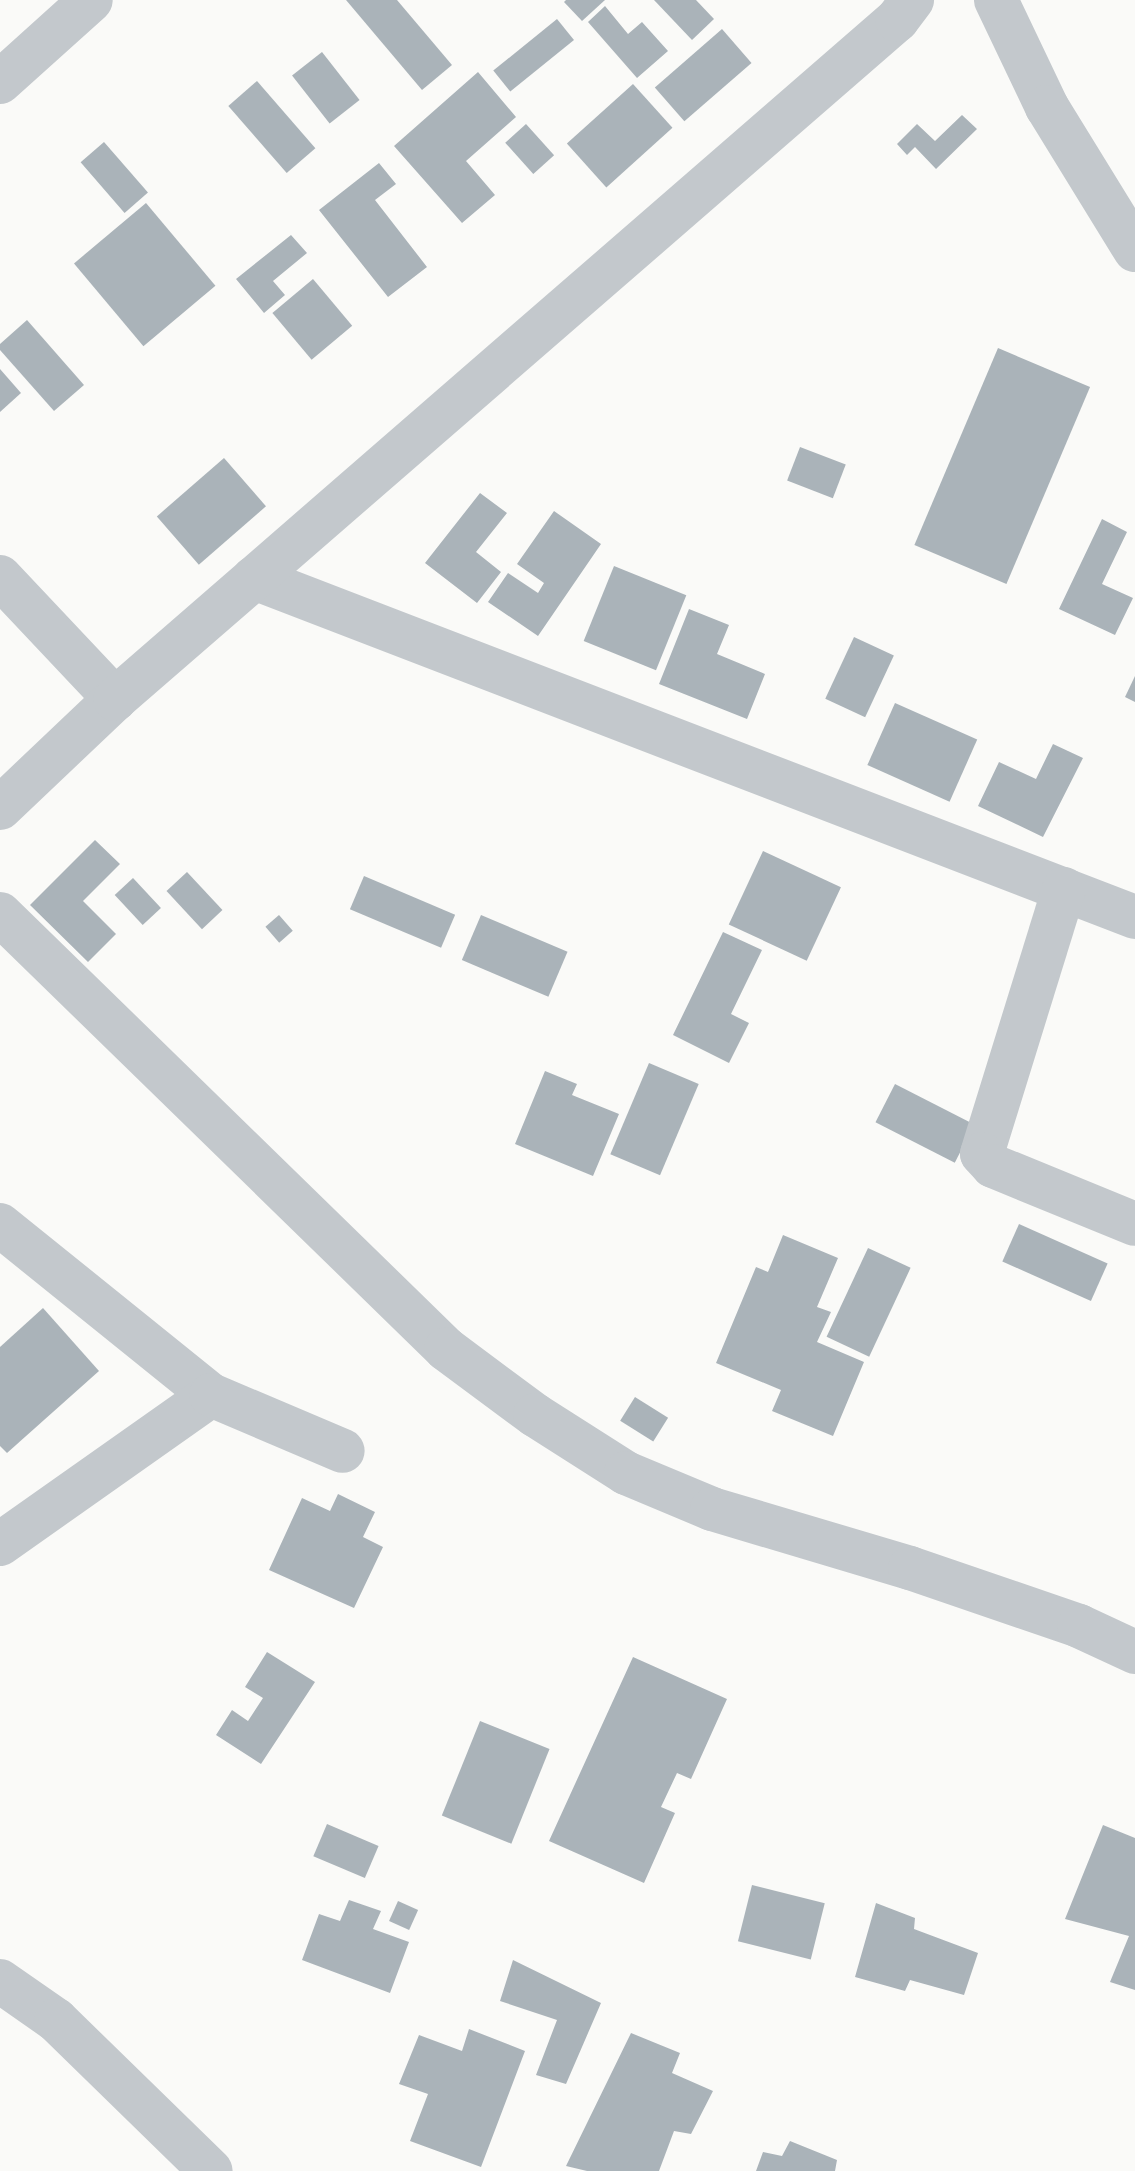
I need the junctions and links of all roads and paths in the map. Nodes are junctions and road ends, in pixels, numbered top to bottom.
1 (91, 0) edge
2 (912, 0) edge
3 (996, 0) edge
4 (0, 82) edge
5 (1135, 250) edge
6 (0, 577) edge
7 (254, 578) junction
8 (115, 699) junction
9 (0, 808) edge
10 (1064, 889) junction
11 (0, 914) edge
12 (1135, 917) edge
13 (1135, 1224) edge
14 (0, 1225) edge
15 (211, 1395) junction
16 (343, 1451) dead end
17 (0, 1544) edge
18 (1135, 1652) edge
19 (0, 1981) edge
20 (211, 2171) edge

1 - 4 street
2 - 7 street
3 - 5 street
6 - 8 street
7 - 8 street
7 - 10 street
8 - 9 street
10 - 12 street
10 - 13 street
11 - 18 street
14 - 15 street
15 - 16 street
15 - 17 street
19 - 20 street

